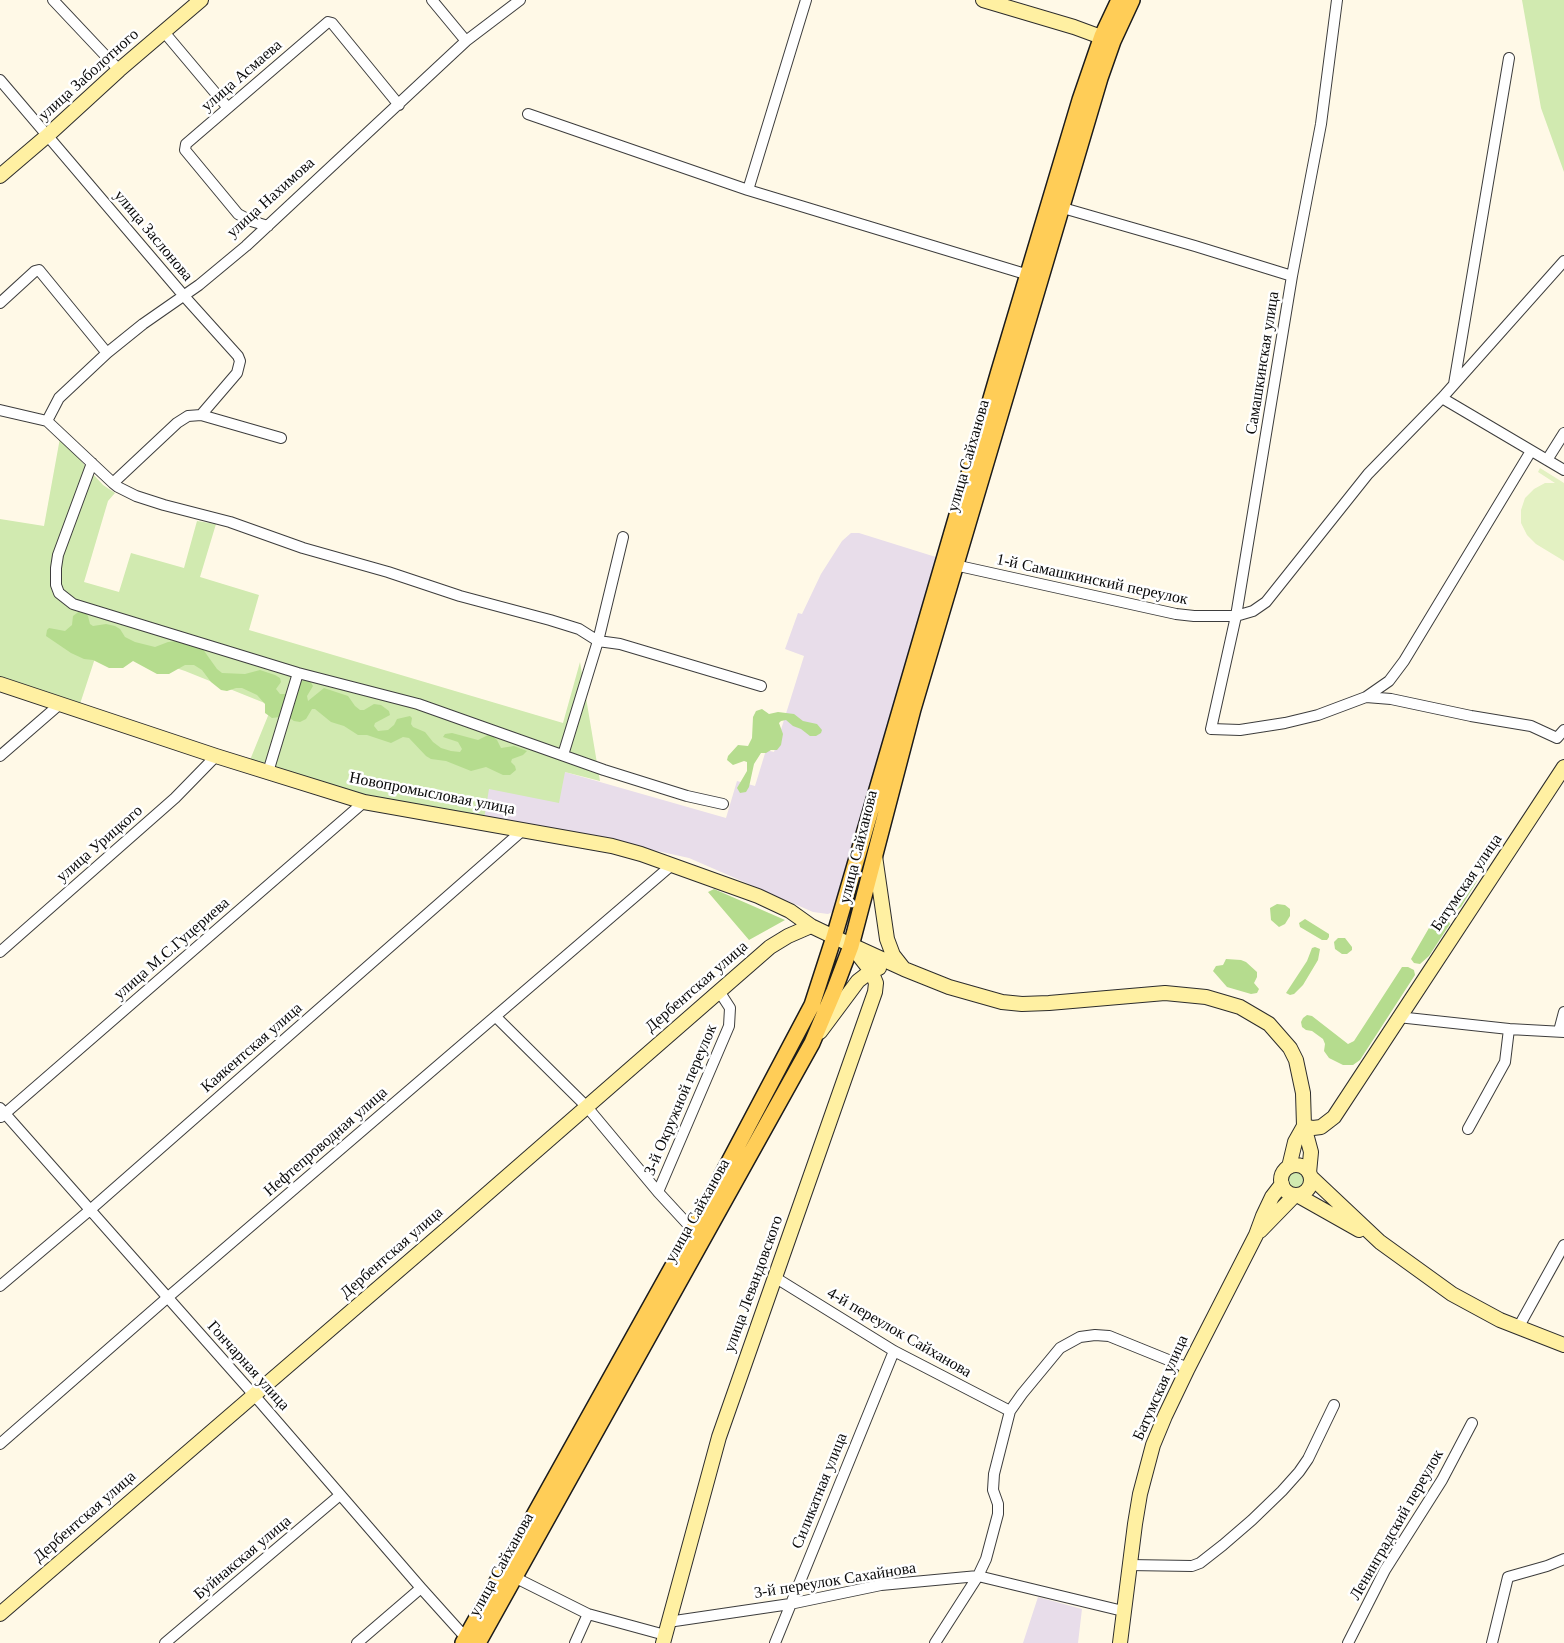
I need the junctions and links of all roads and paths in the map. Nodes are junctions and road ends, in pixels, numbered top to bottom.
1 (53, 0) edge
2 (201, 0) edge
3 (432, 0) edge
4 (520, 0) edge
5 (806, 0) edge
6 (983, 0) edge
7 (1119, 0) edge
8 (1132, 0) edge
9 (1336, 0) edge
10 (164, 32) junction
11 (1107, 39) junction
12 (466, 41) junction
13 (1509, 58) dead end
14 (119, 70) junction
15 (0, 80) edge
16 (399, 105) junction
17 (228, 108) junction
18 (528, 114) dead end
19 (48, 135) junction
20 (0, 176) edge
21 (748, 190) junction
22 (1056, 206) junction
23 (268, 226) junction
24 (1564, 261) edge
25 (1034, 276) junction
26 (1292, 276) junction
27 (184, 296) junction
28 (0, 303) edge
29 (107, 353) junction
30 (1454, 384) junction
31 (1442, 398) junction
32 (0, 410) edge
33 (201, 415) junction
34 (47, 421) junction
35 (1564, 433) edge
36 (281, 438) dead end
37 (1532, 451) junction
38 (1546, 460) junction
39 (92, 463) junction
40 (1564, 470) edge
41 (113, 483) junction
42 (623, 537) dead end
43 (949, 564) junction
44 (1236, 616) junction
45 (598, 641) junction
46 (298, 674) junction
47 (0, 684) edge
48 (761, 686) dead end
49 (1366, 697) junction
50 (60, 704) junction
51 (1564, 730) edge
52 (563, 755) junction
53 (0, 756) edge
54 (216, 756) junction
55 (1564, 767) edge
56 (268, 772) junction
57 (364, 802) junction
58 (723, 804) dead end
59 (523, 830) junction
60 (875, 854) junction
61 (673, 864) junction
62 (811, 926) junction
63 (834, 938) junction
64 (851, 946) junction
65 (0, 952) edge
66 (904, 969) junction
67 (872, 970) junction
68 (719, 991) junction
69 (1564, 1012) edge
70 (496, 1017) junction
71 (1398, 1017) junction
72 (1510, 1029) junction
73 (1561, 1032) edge
74 (812, 1043) junction
75 (587, 1107) junction
76 (2, 1113) edge
77 (1304, 1126) junction
78 (1468, 1128) dead end
79 (1289, 1167) junction
80 (1310, 1175) junction
81 (1282, 1184) junction
82 (658, 1192) junction
83 (1296, 1195) junction
84 (90, 1210) junction
85 (698, 1234) junction
86 (1256, 1235) junction
87 (1380, 1242) junction
88 (1564, 1245) edge
89 (776, 1278) junction
90 (0, 1286) edge
91 (167, 1298) junction
92 (1518, 1328) junction
93 (1564, 1345) edge
94 (894, 1351) junction
95 (1188, 1368) junction
96 (254, 1395) junction
97 (1334, 1405) dead end
98 (1010, 1411) junction
99 (1472, 1423) dead end
100 (0, 1444) edge
101 (340, 1495) junction
102 (1564, 1559) edge
103 (1129, 1565) junction
104 (978, 1576) junction
105 (516, 1578) junction
106 (421, 1588) junction
107 (790, 1604) junction
108 (1123, 1610) junction
109 (0, 1614) edge
110 (588, 1614) junction
111 (665, 1634) edge
112 (470, 1642) edge
113 (165, 1643) edge
114 (357, 1643) edge
115 (575, 1643) edge
116 (775, 1643) edge
117 (936, 1643) edge
118 (1120, 1643) edge
119 (1348, 1643) edge
120 (1492, 1643) edge

1 - 14 street
2 - 10 street, улица Заболотного
3 - 12 street
4 - 12 street, улица Нахимова
5 - 21 street
6 - 11 street
7 - 11 main road
8 - 11 main road
9 - 26 street, Самашкинская улица
10 - 14 street, улица Заболотного
10 - 17 street
11 - 22 main road
12 - 16 street, улица Нахимова
13 - 30 street
14 - 19 street, улица Заболотного
15 - 19 street, улица Заслонова
16 - 17 street, улица Асмаева
16 - 23 street, улица Нахимова
17 - 23 street, улица Асмаева
18 - 21 street
19 - 20 street, улица Заболотного
19 - 27 street, улица Заслонова
21 - 25 street
22 - 25 main road
22 - 26 street
23 - 27 street, улица Нахимова
24 - 30 street
25 - 43 main road
26 - 44 street, Самашкинская улица
27 - 29 street, улица Нахимова
27 - 33 street, улица Заслонова
28 - 29 street
29 - 34 street, улица Нахимова
30 - 31 street
31 - 37 street
31 - 44 street
32 - 34 street
33 - 36 street
33 - 41 street
34 - 39 street
35 - 38 street
37 - 38 street
37 - 49 street
38 - 40 street
39 - 41 street
39 - 46 street
41 - 45 street
42 - 45 street
43 - 44 street, 1-й Самашкинский переулок
43 - 60 main road, улица Сайханова
43 - 63 main road, улица Сайханова
44 - 49 street, Самашкинская улица
45 - 48 street
45 - 52 street
46 - 52 street
46 - 56 street
47 - 50 street, Новопромысловая улица
49 - 51 street
50 - 53 street
50 - 54 street, Новопромысловая улица
52 - 58 street
54 - 56 street, Новопромысловая улица
54 - 65 street, улица Урицкого
55 - 71 street, Батумская улица
56 - 57 street, Новопромысловая улица
57 - 59 street, Новопромысловая улица
57 - 76 street, улица М.С.Гуцериева
59 - 61 street, Новопромысловая улица
59 - 84 street, Каякентская улица
60 - 64 main road, улица Сайханова
60 - 66 street
61 - 62 street, Новопромысловая улица
61 - 70 street, Нефтепроводная улица
62 - 63 street, Новопромысловая улица
62 - 68 street, Дербентская улица
63 - 64 street, Новопромысловая улица
63 - 85 main road, улица Сайханова
64 - 66 street, Новопромысловая улица
64 - 67 street
64 - 74 main road, улица Сайханова
66 - 67 street
66 - 77 street, Новопромысловая улица
67 - 74 street
67 - 89 street, улица Левандовского
68 - 75 street, Дербентская улица
68 - 82 street, 3-й Окружной переулок
69 - 73 street
70 - 75 street
70 - 91 street, Нефтепроводная улица
71 - 72 street
71 - 77 street, Батумская улица
72 - 73 street
72 - 78 street
74 - 85 main road, улица Сайханова
75 - 82 street
75 - 96 street, Дербентская улица
76 - 84 street, Гончарная улица
77 - 79 street
77 - 80 street
79 - 80 street
79 - 81 street
80 - 83 street
80 - 87 street
81 - 83 street
81 - 86 street
82 - 85 street
83 - 86 street
83 - 87 street
84 - 90 street, Каякентская улица
84 - 91 street, Гончарная улица
85 - 105 main road, улица Сайханова
85 - 112 main road, улица Сайханова
86 - 95 street, Батумская улица
87 - 92 street
88 - 92 street
89 - 94 street, 4-й переулок Сайханова
89 - 111 street, улица Левандовского
91 - 96 street, Гончарная улица
91 - 100 street, Нефтепроводная улица
92 - 93 street
94 - 98 street, 4-й переулок Сайханова
94 - 107 street, Силикатная улица
95 - 98 street
95 - 103 street, Батумская улица
96 - 101 street, Гончарная улица
96 - 109 street, Дербентская улица
97 - 103 street
98 - 104 street
99 - 119 street, Ленинградский переулок
101 - 106 street, Гончарная улица
101 - 113 street, Буйнакская улица
102 - 120 street
103 - 108 street, Батумская улица
104 - 107 street, 3-й переулок Сахайнова
104 - 108 street, 3-й переулок Сахайнова
104 - 117 street
105 - 110 street, 3-й переулок Сахайнова
105 - 112 main road, улица Сайханова
106 - 112 street, Гончарная улица
106 - 114 street
107 - 111 street, 3-й переулок Сахайнова
107 - 116 street, Силикатная улица
108 - 118 street, Батумская улица
110 - 111 street, 3-й переулок Сахайнова
110 - 115 street

